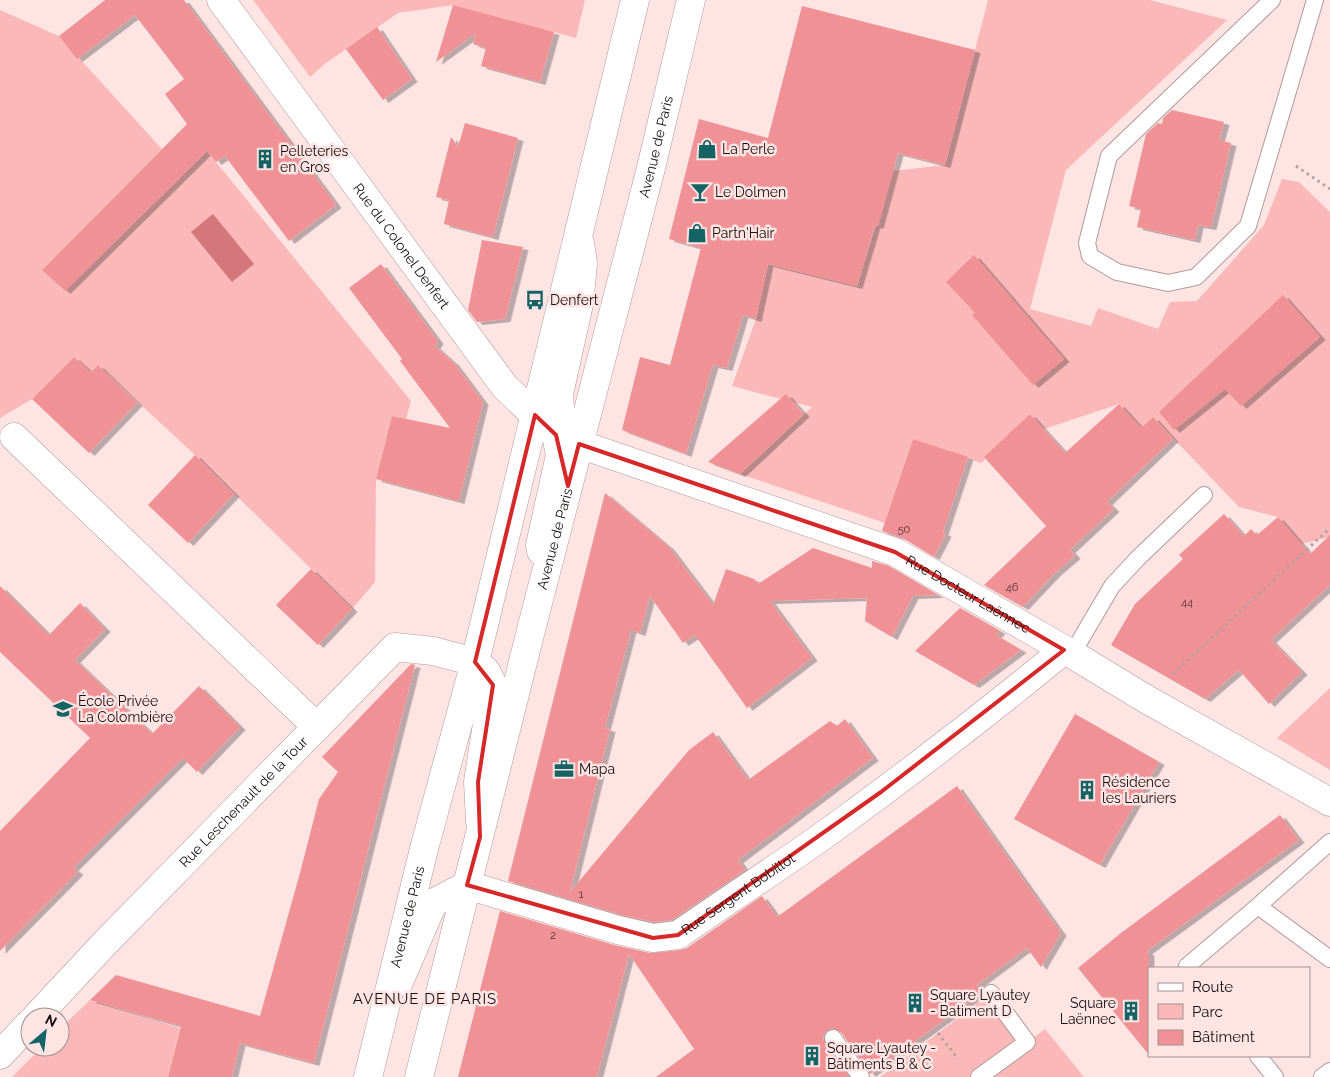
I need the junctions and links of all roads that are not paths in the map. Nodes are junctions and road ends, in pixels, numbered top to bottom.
1 (222, 0) edge
2 (635, 0) edge
3 (691, 0) edge
4 (1272, 0) edge
5 (1316, 0) edge
6 (578, 236) junction
7 (535, 415) junction
8 (14, 437) dead end
9 (578, 444) junction
10 (1204, 495) dead end
11 (544, 577) junction
12 (1068, 652) junction
13 (475, 662) junction
14 (317, 727) junction
15 (1330, 802) edge
16 (480, 836) junction
17 (1330, 842) edge
18 (467, 885) junction
19 (1258, 906) junction
20 (1330, 959) edge
21 (1188, 967) edge
22 (991, 993) dead end
23 (45, 1007) edge
24 (380, 1029) junction
25 (20, 1034) edge
26 (833, 1038) dead end
27 (0, 1055) edge
28 (1259, 1057) edge
29 (1330, 1071) edge
30 (368, 1077) edge
31 (419, 1077) edge
32 (861, 1077) edge
33 (979, 1077) edge
34 (1275, 1077) edge
35 (1322, 1077) edge

1 - 7 street, Rue du Colonel Denfert
2 - 6 street, Avenue de Paris
3 - 9 street, Avenue de Paris
4 - 5 lane
6 - 7 street, Avenue de Paris
6 - 9 street
7 - 11 street, Rue du Colonel Denfert
7 - 13 street, Avenue de Paris
8 - 14 street
9 - 11 street, Avenue de Paris
9 - 12 street, Rue Docteur Laënnec
10 - 12 lane
11 - 16 street, Avenue de Paris
12 - 15 street, Rue Docteur Laënnec
12 - 18 street, Rue Sergent Bobillot
13 - 14 street, Rue Leschenault de la Tour
13 - 16 street
13 - 24 street, Avenue de Paris
14 - 23 street, Rue Leschenault de la Tour
16 - 18 street, Avenue de Paris
17 - 19 lane
18 - 24 street
18 - 31 street, Avenue de Paris
19 - 20 lane
19 - 21 lane
22 - 33 lane
24 - 30 street, Avenue de Paris
25 - 27 street
26 - 32 lane
28 - 34 lane
29 - 35 lane

